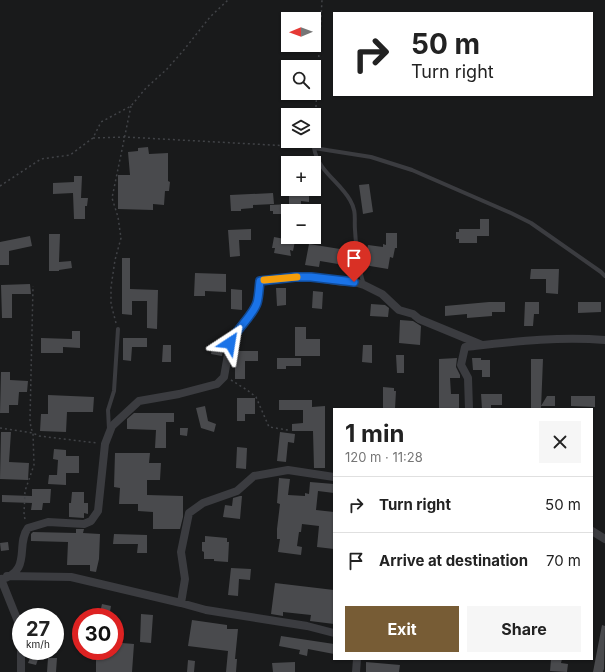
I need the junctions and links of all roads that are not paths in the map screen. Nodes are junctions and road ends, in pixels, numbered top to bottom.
1 (605, 276) edge
2 (364, 285) junction
3 (118, 329) road end
4 (605, 340) edge
5 (482, 345) junction
6 (469, 408) edge
7 (109, 433) junction
8 (333, 478) edge
9 (593, 532) edge
10 (605, 539) edge
11 (2, 578) edge
12 (181, 603) junction
13 (13, 608) edge
14 (333, 633) edge
15 (21, 660) edge
16 (357, 660) edge
17 (21, 672) edge
18 (356, 672) edge

1 - 2 lane
2 - 5 street
2 - 7 street
3 - 7 lane
4 - 5 street
5 - 6 street
7 - 11 street
8 - 12 street
9 - 10 street
11 - 12 street
11 - 13 street
12 - 14 street
15 - 17 street
16 - 18 street

